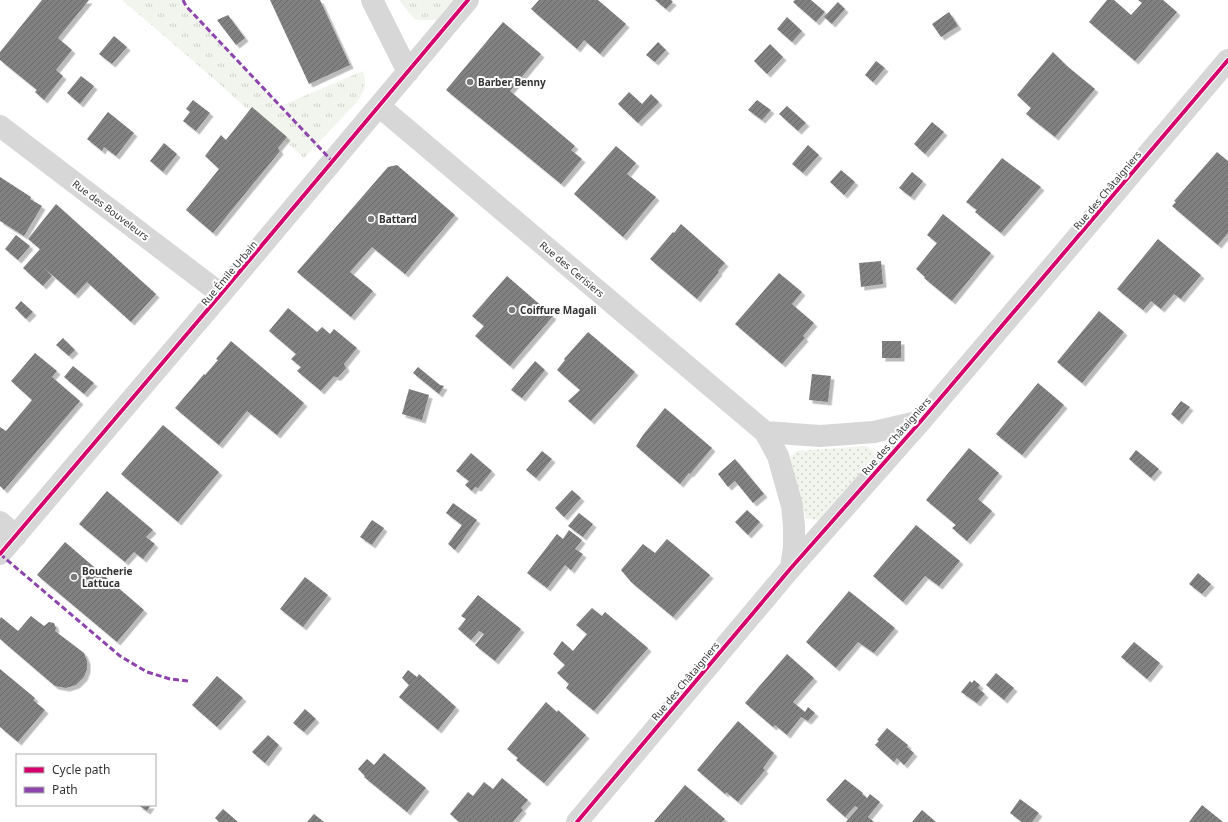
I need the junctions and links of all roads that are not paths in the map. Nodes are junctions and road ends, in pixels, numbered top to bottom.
1 (372, 0) edge
2 (468, 0) edge
3 (1228, 60) edge
4 (408, 72) junction
5 (379, 106) junction
6 (0, 126) edge
7 (222, 294) junction
8 (921, 420) junction
9 (765, 432) junction
10 (8, 529) edge
11 (0, 554) edge
12 (791, 568) junction
13 (577, 822) edge

1 - 4 street
2 - 4 street, Rue Émile Urbain
3 - 8 street, Rue des Châtaigniers
4 - 5 street, Rue Émile Urbain
5 - 7 street, Rue Émile Urbain
5 - 9 street, Rue des Cerisiers
6 - 7 street, Rue des Bouveleurs
7 - 10 street, Rue Émile Urbain
8 - 9 street
8 - 12 street, Rue des Châtaigniers
9 - 12 street, Rue des Cerisiers
10 - 11 street, Rue Émile Urbain
12 - 13 street, Rue des Châtaigniers

